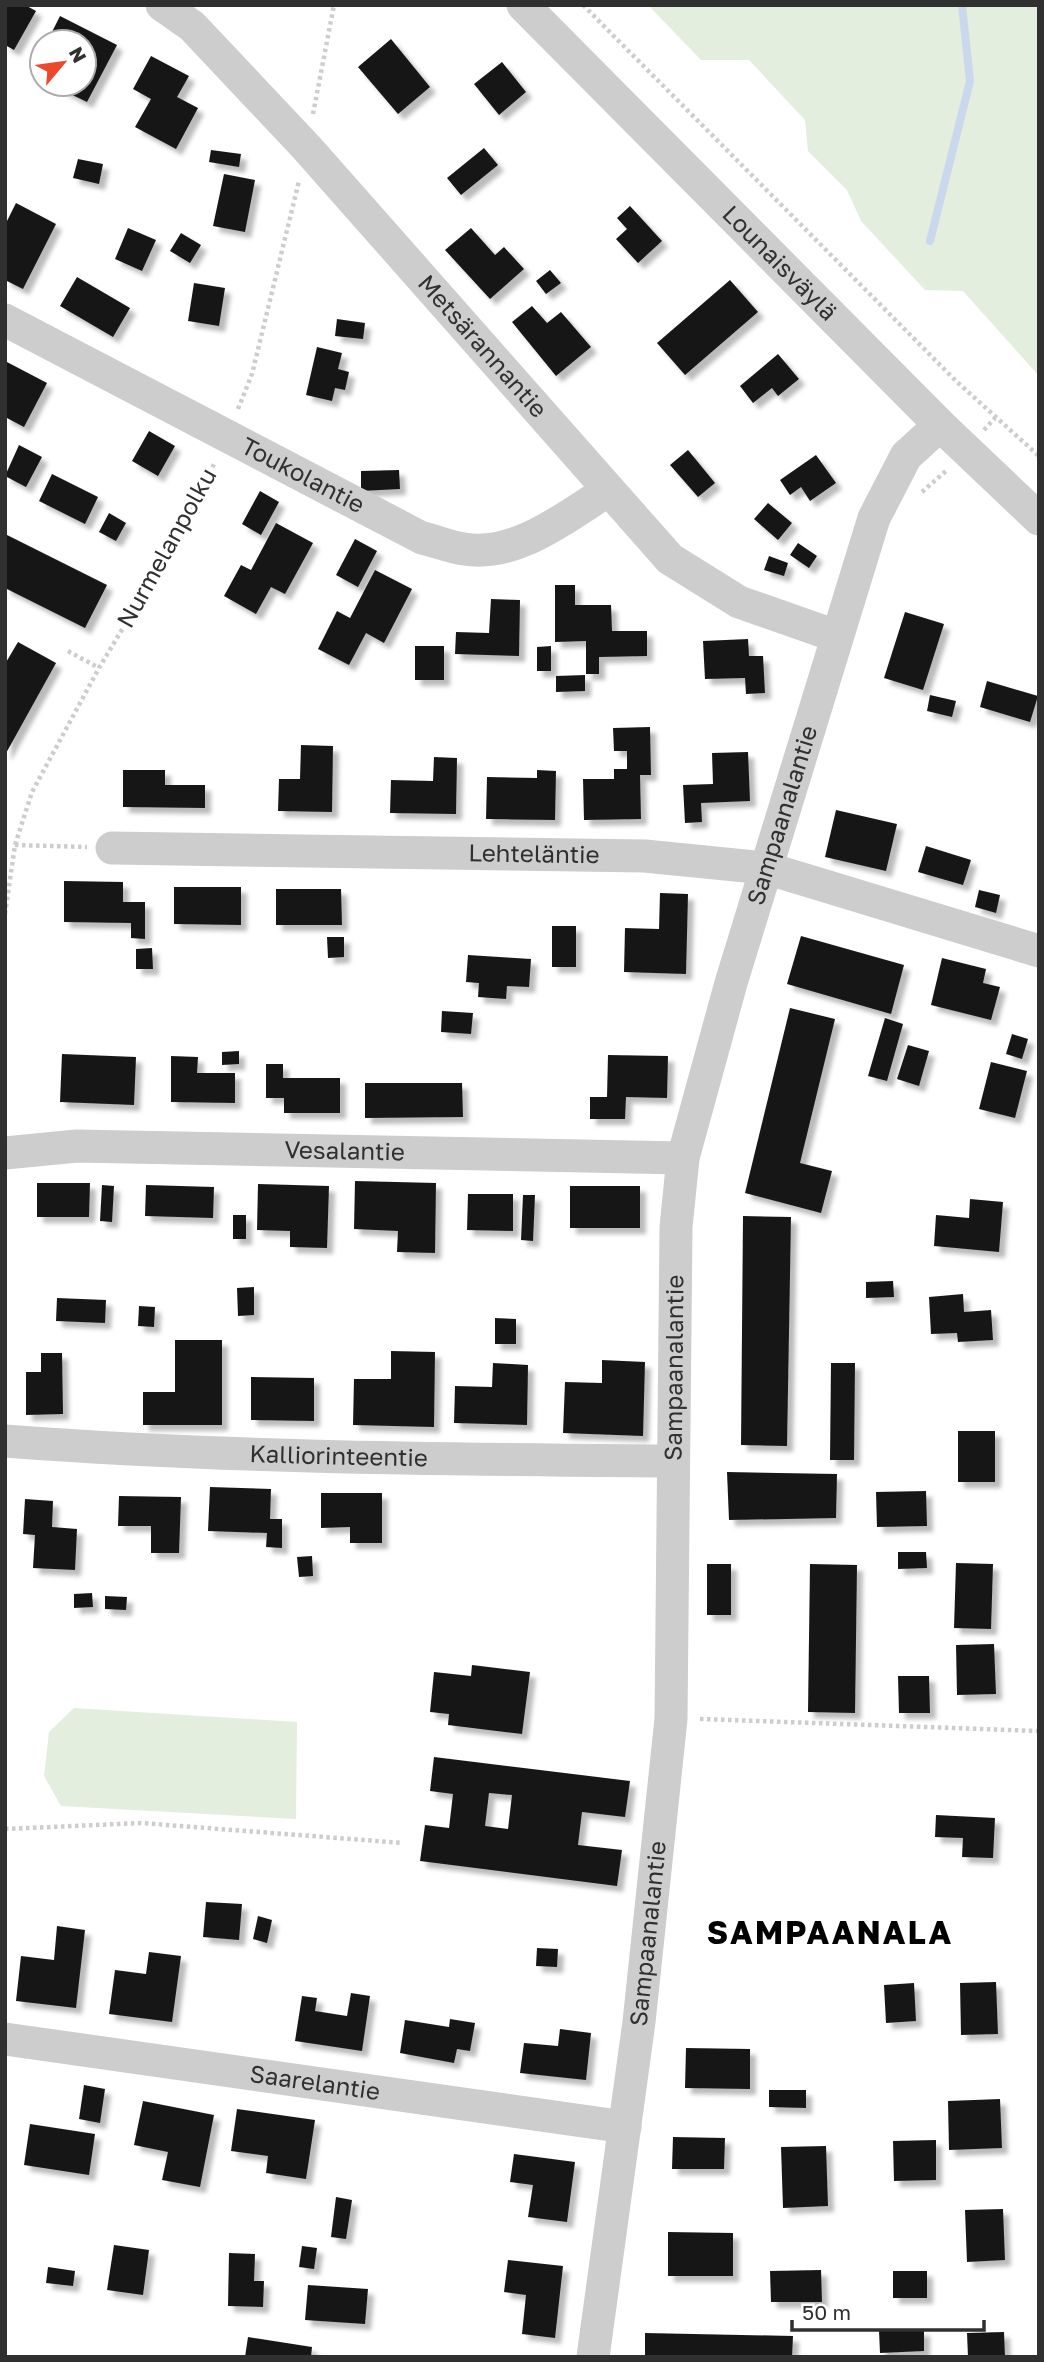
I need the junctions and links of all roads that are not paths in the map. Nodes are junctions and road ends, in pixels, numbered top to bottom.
1 (162, 5) edge
2 (523, 5) edge
3 (5, 320) edge
4 (940, 425) junction
5 (607, 491) junction
6 (1039, 519) edge
7 (836, 636) junction
8 (112, 848) road end
9 (766, 868) junction
10 (1039, 951) edge
11 (5, 1153) edge
12 (684, 1158) junction
13 (5, 1441) edge
14 (672, 1461) junction
15 (5, 2039) edge
16 (625, 2127) junction
17 (593, 2357) edge

1 - 5 street, Metsärannantie
2 - 4 street, Lounaisväylä
3 - 5 street, Toukolantie
4 - 6 street, Lounaisväylä
4 - 7 street, Sampaanalantie
5 - 7 street, Metsärannantie
7 - 9 street, Sampaanalantie
8 - 9 street, Lehteläntie
9 - 10 street, Lehteläntie
9 - 12 street, Sampaanalantie
11 - 12 street, Vesalantie
12 - 14 street, Sampaanalantie
13 - 14 street, Kalliorinteentie
14 - 16 street, Sampaanalantie
15 - 16 street, Saarelantie
16 - 17 street, Sampaanalantie

